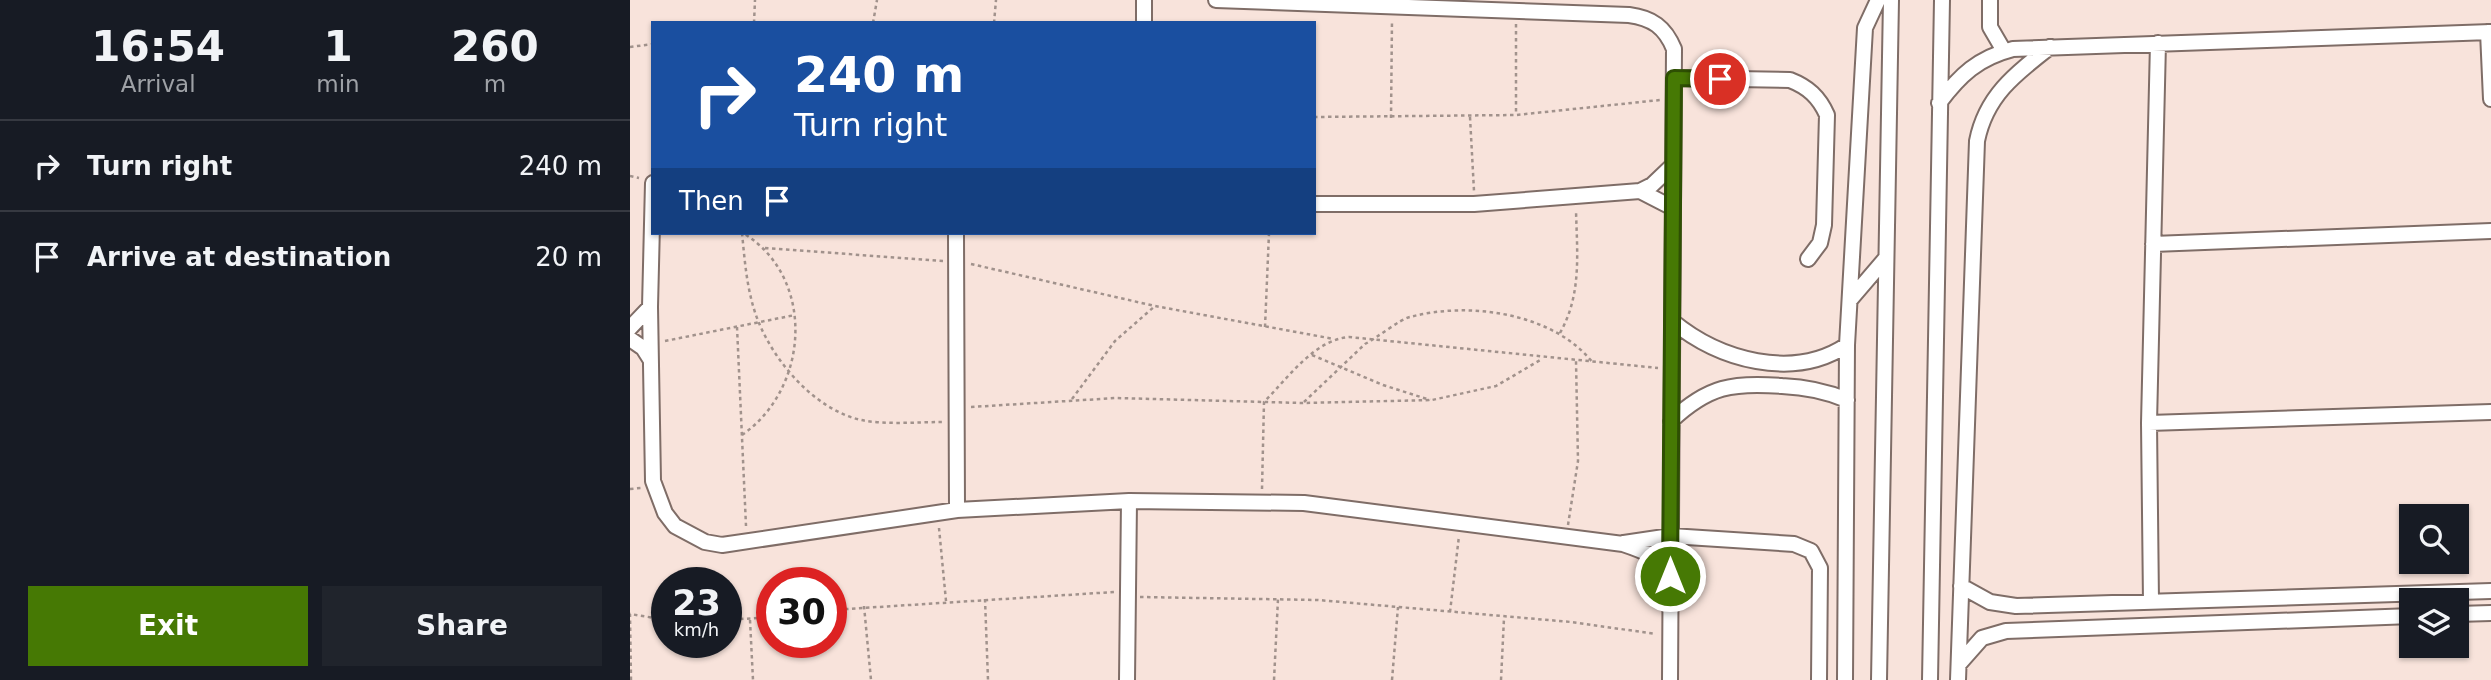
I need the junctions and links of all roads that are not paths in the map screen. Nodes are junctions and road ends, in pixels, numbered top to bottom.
1 (1144, 0) edge
2 (1216, 0) edge
3 (1878, 0) edge
4 (1891, 0) edge
5 (1942, 0) edge
6 (1990, 0) edge
7 (1144, 21) edge
8 (2489, 32) edge
9 (2158, 43) junction
10 (2050, 47) junction
11 (2004, 51) junction
12 (1674, 78) junction
13 (2491, 99) edge
14 (1939, 103) junction
15 (1673, 165) junction
16 (1640, 191) junction
17 (1316, 204) edge
18 (1673, 208) junction
19 (2491, 231) edge
20 (652, 235) edge
21 (956, 235) edge
22 (2153, 244) junction
23 (1886, 258) junction
24 (1808, 259) dead end
25 (1850, 300) junction
26 (650, 307) junction
27 (1672, 321) junction
28 (630, 328) edge
29 (630, 339) edge
30 (1847, 345) junction
31 (1737, 357) junction
32 (650, 359) junction
33 (1811, 362) junction
34 (1736, 384) junction
35 (1809, 388) junction
36 (1847, 401) junction
37 (2491, 412) edge
38 (1671, 421) junction
39 (2149, 423) junction
40 (1129, 501) junction
41 (957, 510) junction
42 (1671, 536) junction
43 (1623, 544) junction
44 (1670, 576) junction
45 (1961, 586) junction
46 (2491, 591) edge
47 (2151, 602) junction
48 (2469, 615) edge
49 (2399, 616) edge
50 (2488, 616) edge
51 (1958, 673) edge
52 (1127, 680) edge
53 (1670, 680) edge
54 (1819, 680) edge
55 (1845, 680) edge
56 (1880, 680) edge
57 (1930, 680) edge

1 - 7 street
2 - 12 street
3 - 25 street
4 - 23 street
5 - 14 street
6 - 11 street
8 - 9 street
8 - 13 street
9 - 10 street
9 - 22 street
10 - 11 street
10 - 45 street
11 - 14 street
12 - 15 street
12 - 24 street
14 - 57 street
15 - 16 street
15 - 18 street
16 - 17 street
16 - 18 street
18 - 27 street
19 - 22 street
20 - 26 street
21 - 41 street
22 - 39 street
23 - 25 street
23 - 56 street
25 - 30 street
26 - 28 street
26 - 32 street
27 - 31 street
27 - 38 street
29 - 32 street
30 - 33 street
30 - 36 street
31 - 33 street
31 - 34 street
32 - 41 street
33 - 35 street
34 - 35 street
34 - 38 street
35 - 36 street
36 - 55 street
37 - 39 street
38 - 42 street
39 - 47 street
40 - 41 street
40 - 43 street
40 - 52 street
42 - 43 street
42 - 44 street
42 - 54 street
43 - 44 street
44 - 53 street
45 - 47 street
45 - 51 street
46 - 47 street
48 - 50 street
49 - 51 street

